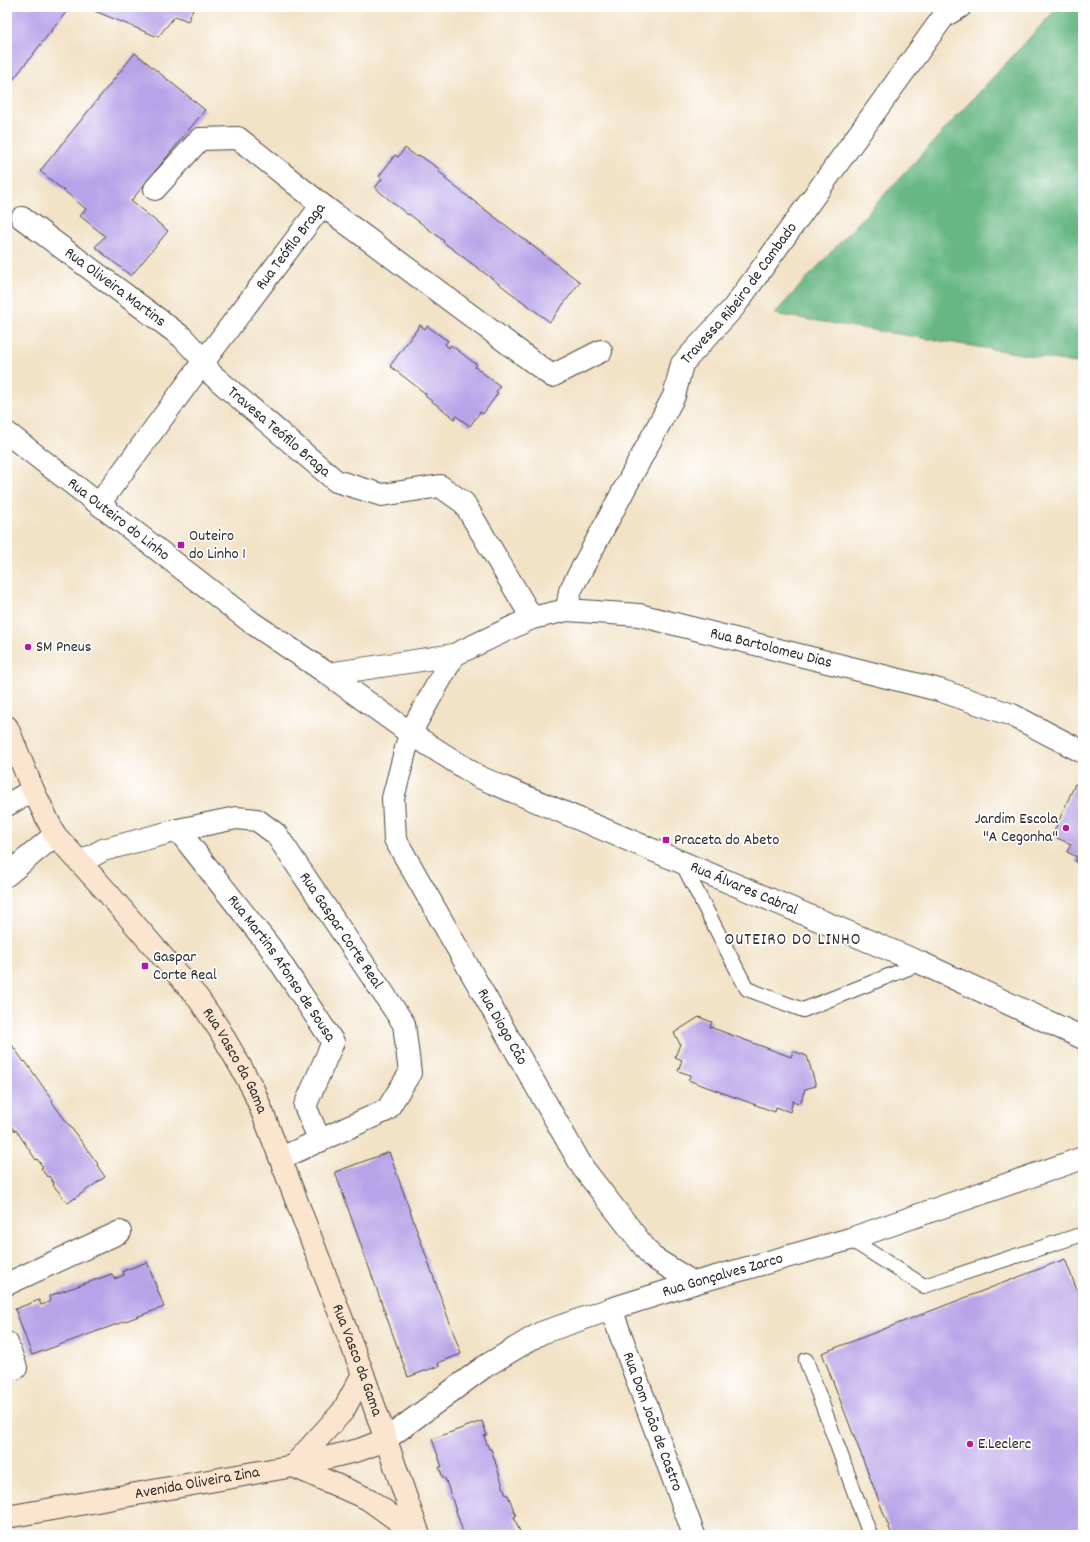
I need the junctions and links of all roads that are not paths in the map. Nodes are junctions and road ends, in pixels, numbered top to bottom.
1 (960, 7) edge
2 (155, 189) dead end
3 (322, 205) junction
4 (22, 218) dead end
5 (601, 351) dead end
6 (204, 360) junction
7 (7, 433) edge
8 (98, 504) junction
9 (567, 610) junction
10 (532, 618) junction
11 (454, 655) junction
12 (328, 674) junction
13 (7, 727) edge
14 (410, 733) junction
15 (1083, 752) edge
16 (33, 790) junction
17 (7, 805) edge
18 (178, 830) junction
19 (55, 835) junction
20 (80, 862) junction
21 (682, 863) junction
22 (7, 875) edge
23 (921, 963) junction
24 (1083, 1038) edge
25 (320, 1141) junction
26 (281, 1158) junction
27 (1083, 1158) edge
28 (120, 1232) dead end
29 (1083, 1234) edge
30 (850, 1239) junction
31 (694, 1283) junction
32 (7, 1284) edge
33 (611, 1309) junction
34 (7, 1344) edge
35 (806, 1360) dead end
36 (16, 1368) dead end
37 (363, 1374) junction
38 (385, 1440) junction
39 (293, 1466) junction
40 (7, 1517) edge
41 (419, 1535) edge
42 (694, 1535) edge
43 (868, 1535) edge

1 - 9 street, Travessa Ribeiro de Cambado
2 - 3 street
3 - 5 street, Rua Teófilo Braga
3 - 6 street, Rua Teófilo Braga
4 - 6 street, Rua Oliveira Martins
6 - 8 street, Rua Teófilo Braga
6 - 10 street, Travesa Teófilo Braga
7 - 8 street, Rua Outeiro do Linho
8 - 12 street, Rua Outeiro do Linho
9 - 10 street, Rua Bartolomeu Dias
9 - 15 street, Rua Bartolomeu Dias
10 - 11 street, Rua Bartolomeu Dias
11 - 12 street, Rua Bartolomeu Dias
11 - 14 street, Rua Diogo Cão
12 - 14 street, Rua Outeiro do Linho
13 - 16 street, Rua Vasco da Gama
14 - 21 street, Rua Álvares Cabral
14 - 31 street, Rua Diogo Cão
16 - 17 street
16 - 19 street, Rua Vasco da Gama
18 - 20 street, Rua Gaspar Corte Real
18 - 25 street, Rua Martins Afonso de Sousa
18 - 25 street, Rua Gaspar Corte Real
19 - 20 street, Rua Vasco da Gama
19 - 22 street
20 - 26 street, Rua Vasco da Gama
21 - 23 street, Rua Álvares Cabral
21 - 23 lane
23 - 24 street, Rua Álvares Cabral
25 - 26 street, Rua Gaspar Corte Real
26 - 37 street, Rua Vasco da Gama
27 - 30 street, Rua Gonçalves Zarco
28 - 32 street
29 - 30 lane
30 - 31 street, Rua Gonçalves Zarco
31 - 33 street, Rua Gonçalves Zarco
33 - 38 street, Rua Gonçalves Zarco
33 - 42 street, Rua Dom João de Castro
34 - 36 street
35 - 43 lane
37 - 38 street, Rua Vasco da Gama
37 - 39 street
38 - 39 street, Avenida Oliveira Zina
38 - 41 street, Rua Vasco da Gama
39 - 40 street, Avenida Oliveira Zina
39 - 41 street

